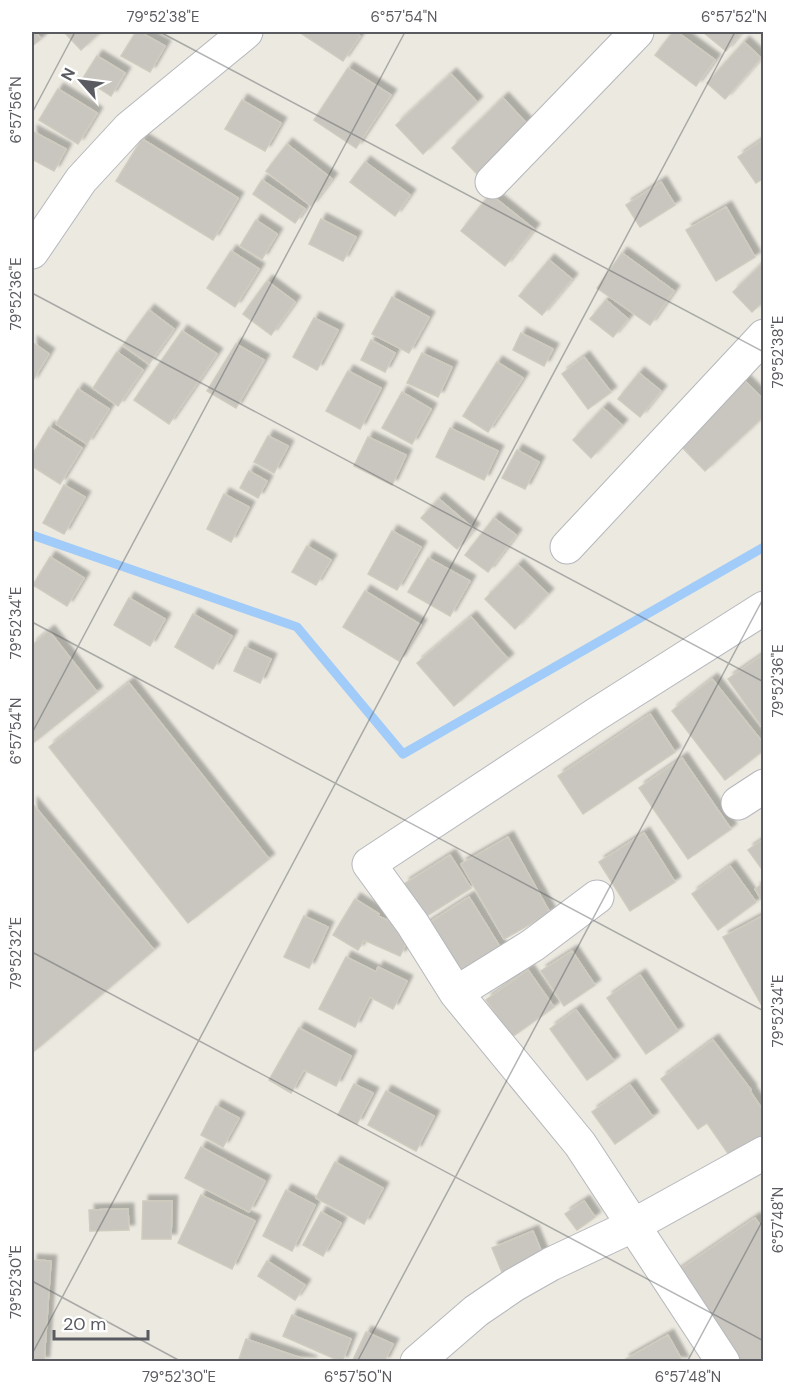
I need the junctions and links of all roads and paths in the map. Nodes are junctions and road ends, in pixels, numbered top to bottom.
1 (246, 32) edge
2 (637, 32) edge
3 (492, 182) dead end
4 (32, 252) edge
5 (764, 336) edge
6 (567, 548) dead end
7 (764, 608) edge
8 (597, 897) dead end
9 (456, 993) junction
10 (764, 1153) edge
11 (634, 1226) junction
12 (722, 1361) edge
13 (417, 1362) edge

1 - 4 street
2 - 3 street
5 - 6 street
7 - 9 street
8 - 9 street
9 - 11 street
10 - 11 street
11 - 12 street
11 - 13 street

